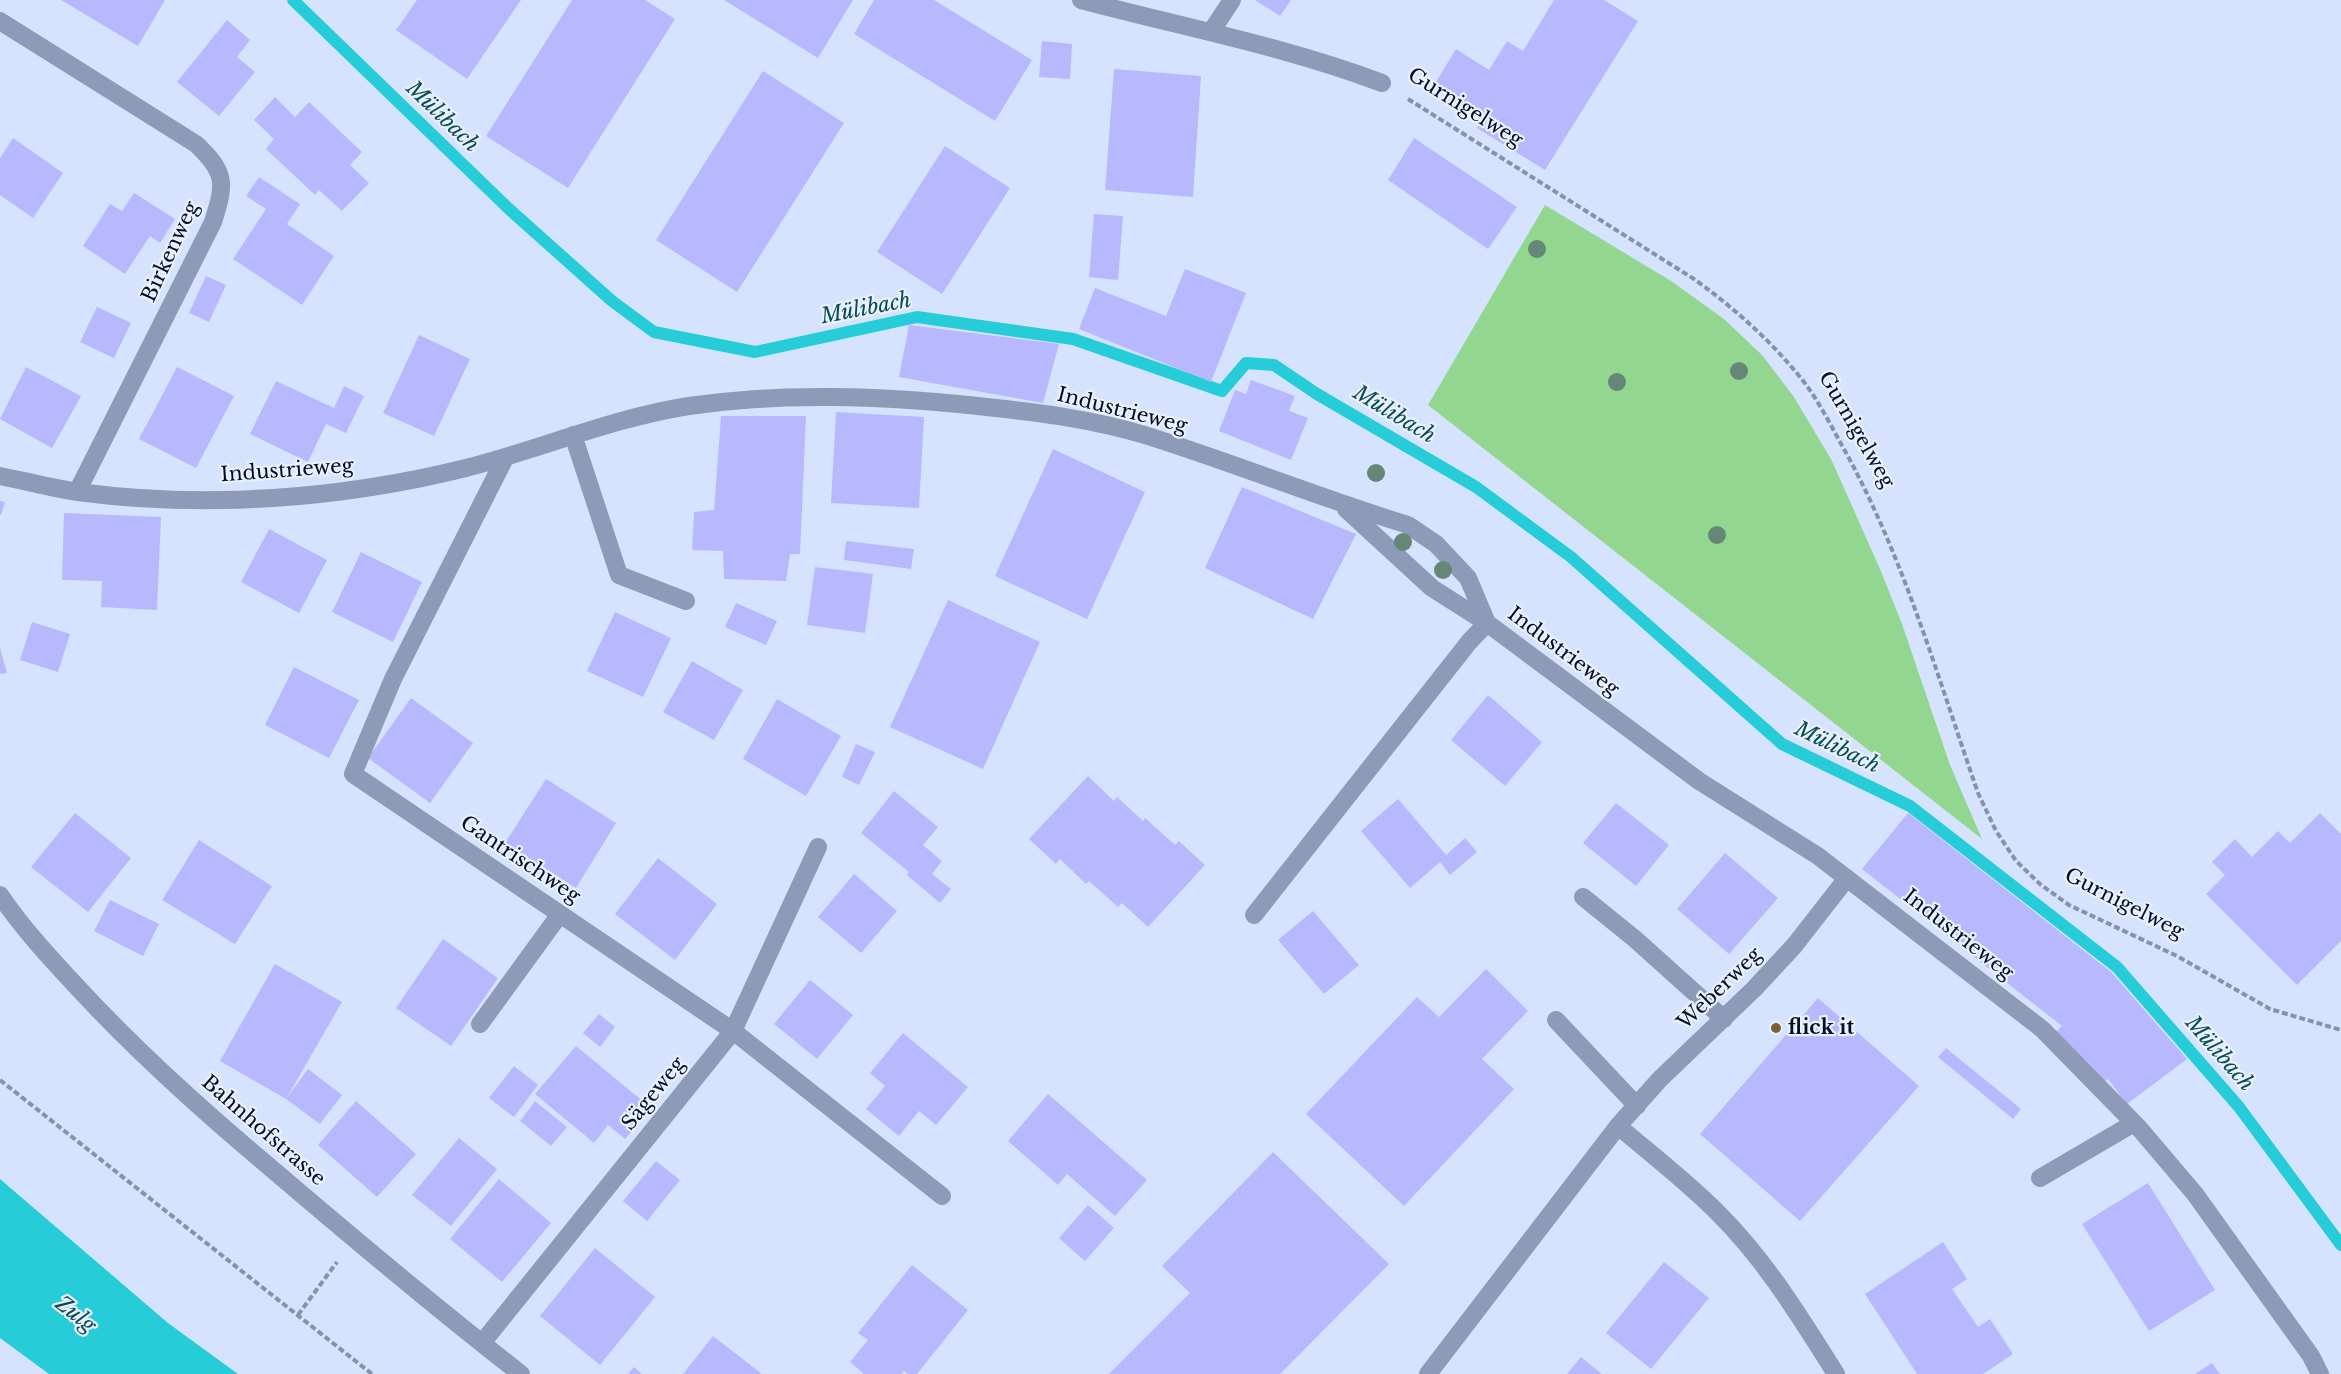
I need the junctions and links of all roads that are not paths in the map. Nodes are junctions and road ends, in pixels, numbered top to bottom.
1 (1081, 0) edge
2 (1232, 0) edge
3 (0, 21) edge
4 (1211, 32) junction
5 (1382, 83) road end
6 (573, 435) junction
7 (505, 458) junction
8 (0, 476) edge
9 (78, 492) junction
10 (1341, 503) junction
11 (686, 601) dead end
12 (1488, 623) junction
13 (818, 847) dead end
14 (1847, 878) junction
15 (0, 895) edge
16 (1583, 897) dead end
17 (560, 914) junction
18 (1254, 915) dead end
19 (1724, 1019) junction
20 (1556, 1020) dead end
21 (480, 1024) dead end
22 (733, 1032) junction
23 (1637, 1106) junction
24 (2134, 1124) junction
25 (1618, 1126) junction
26 (2040, 1178) dead end
27 (942, 1196) dead end
28 (482, 1343) junction
29 (521, 1374) edge
30 (1428, 1374) edge
31 (1836, 1374) edge
32 (2320, 1374) edge

1 - 4 street, Gurnigelweg
2 - 4 street
3 - 9 street, Birkenweg
4 - 5 street, Gurnigelweg
6 - 7 street, Industrieweg
6 - 10 street, Industrieweg
6 - 11 street
7 - 9 street, Industrieweg
7 - 17 street, Gantrischweg
8 - 9 street, Industrieweg
10 - 12 street, Industrieweg
10 - 12 street
12 - 14 street, Industrieweg
12 - 18 street
13 - 22 street, Sägeweg
14 - 19 street, Weberweg
14 - 24 street, Industrieweg
15 - 28 street, Bahnhofstrasse
16 - 19 street
17 - 21 street
17 - 22 street, Gantrischweg
19 - 23 street, Weberweg
20 - 23 street
22 - 27 street, Gantrischweg
22 - 28 street, Sägeweg
23 - 25 street, Weberweg
24 - 26 street
24 - 32 street, Industrieweg
25 - 30 street, Weberweg
25 - 31 street
28 - 29 street, Bahnhofstrasse

